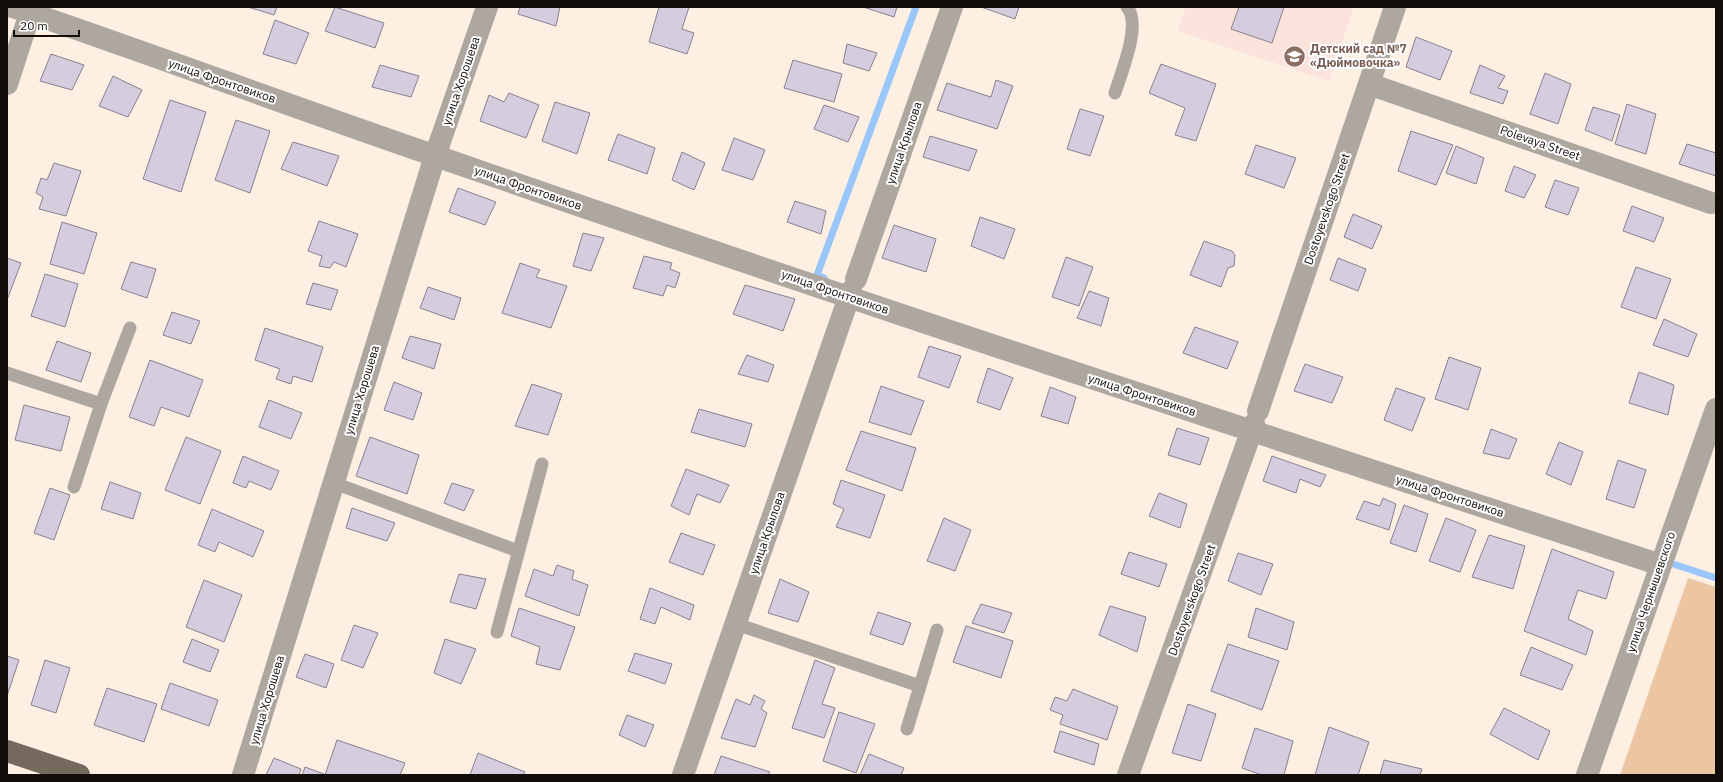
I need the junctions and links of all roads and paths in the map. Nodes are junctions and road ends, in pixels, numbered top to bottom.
1 (487, 7) edge
2 (952, 7) edge
3 (1127, 7) edge
4 (1395, 7) edge
5 (25, 9) edge
6 (7, 84) edge
7 (1369, 84) junction
8 (1115, 92) dead end
9 (435, 156) junction
10 (1711, 203) dead end
11 (852, 289) junction
12 (130, 328) dead end
13 (7, 373) edge
14 (101, 404) junction
15 (1716, 409) edge
16 (1255, 422) junction
17 (542, 464) dead end
18 (334, 483) junction
19 (74, 487) dead end
20 (518, 551) junction
21 (1661, 565) junction
22 (736, 624) junction
23 (937, 630) dead end
24 (497, 632) dead end
25 (920, 686) junction
26 (907, 729) dead end
27 (7, 751) edge
28 (7, 756) edge
29 (63, 775) edge
30 (79, 775) edge
31 (243, 775) edge
32 (683, 775) edge
33 (1128, 775) edge
34 (1587, 775) edge

1 - 9 street, улица Хорошева
2 - 11 street, улица Крылова
3 - 8 lane
4 - 7 street, Dostoyevskogo Street
5 - 6 street
5 - 9 street, улица Фронтовиков
7 - 10 street, Polevaya Street
7 - 16 street, Dostoyevskogo Street
9 - 11 street, улица Фронтовиков
9 - 18 street, улица Хорошева
11 - 16 street, улица Фронтовиков
11 - 22 street, улица Крылова
12 - 14 lane
13 - 14 lane
14 - 19 lane
15 - 21 street, улица Чернышевского
16 - 21 street, улица Фронтовиков
16 - 33 street, Dostoyevskogo Street
17 - 20 lane
18 - 20 lane
18 - 31 street, улица Хорошева
20 - 24 lane
21 - 34 street, улица Чернышевского
22 - 25 lane
22 - 32 street, улица Крылова
23 - 25 lane
25 - 26 lane
27 - 30 main road
28 - 29 main road

